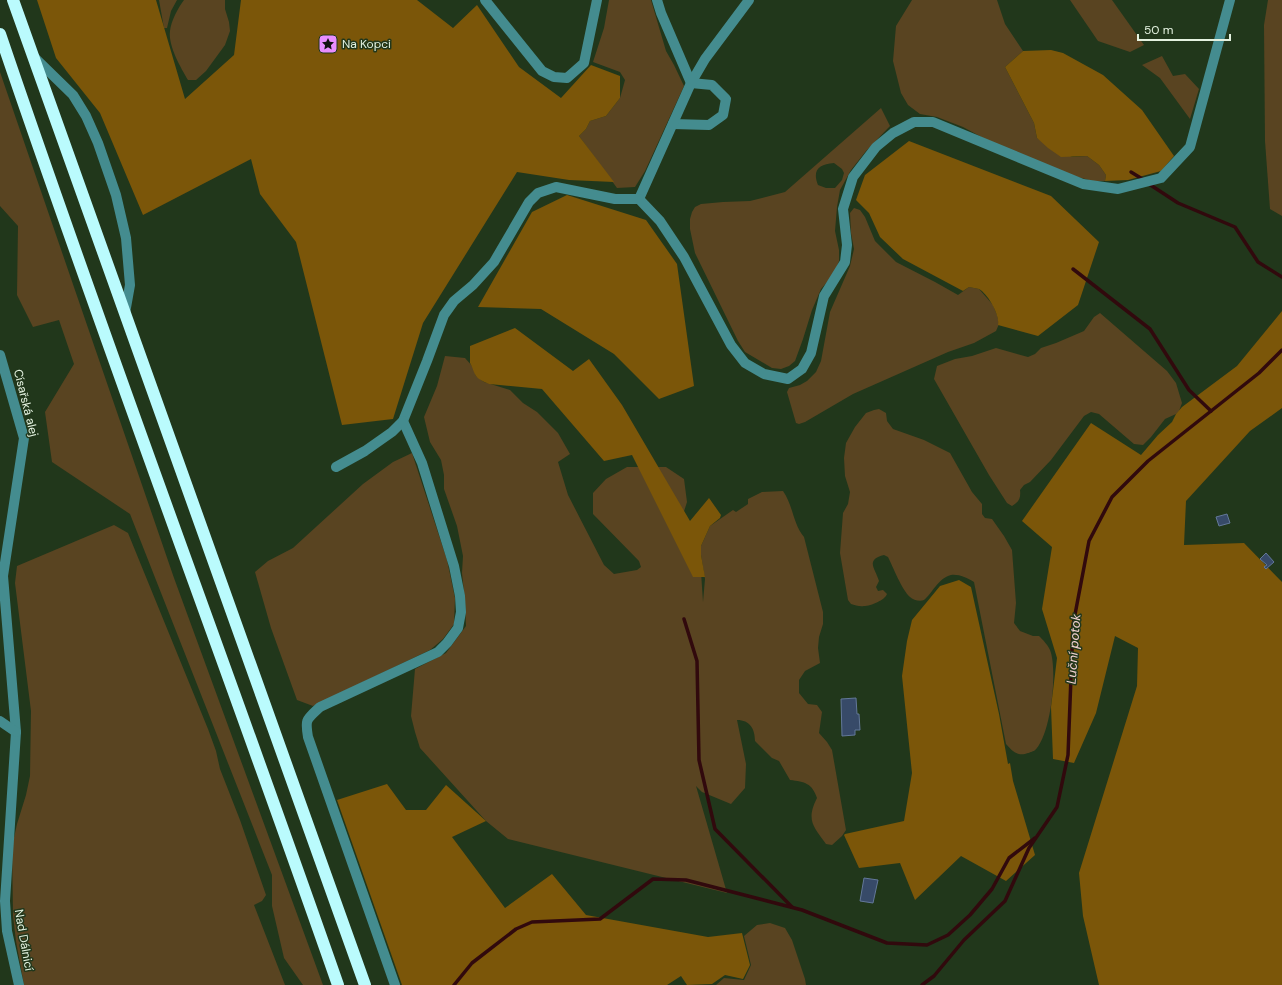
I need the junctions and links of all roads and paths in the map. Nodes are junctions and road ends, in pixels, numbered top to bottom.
1 (13, 0) edge
2 (485, 0) edge
3 (597, 0) edge
4 (657, 0) edge
5 (749, 0) edge
6 (1230, 0) edge
7 (0, 34) edge
8 (33, 56) junction
9 (691, 83) junction
10 (672, 124) junction
11 (639, 199) junction
12 (125, 313) junction
13 (0, 355) edge
14 (403, 421) junction
15 (336, 467) dead end
16 (1, 575) edge
17 (0, 721) edge
18 (16, 732) junction
19 (19, 985) edge
20 (338, 985) edge
21 (365, 985) edge
22 (395, 985) edge

1 - 8 highway
2 - 3 street
4 - 9 street
5 - 9 street
6 - 11 street
7 - 20 highway
8 - 12 highway
8 - 12 street
9 - 10 street
9 - 10 street
10 - 11 street
11 - 14 street
12 - 21 highway
13 - 16 street, Císařská alej
14 - 15 street
14 - 22 street
16 - 18 street, Nad Dálnicí
17 - 18 street
18 - 19 street, Nad Dálnicí

